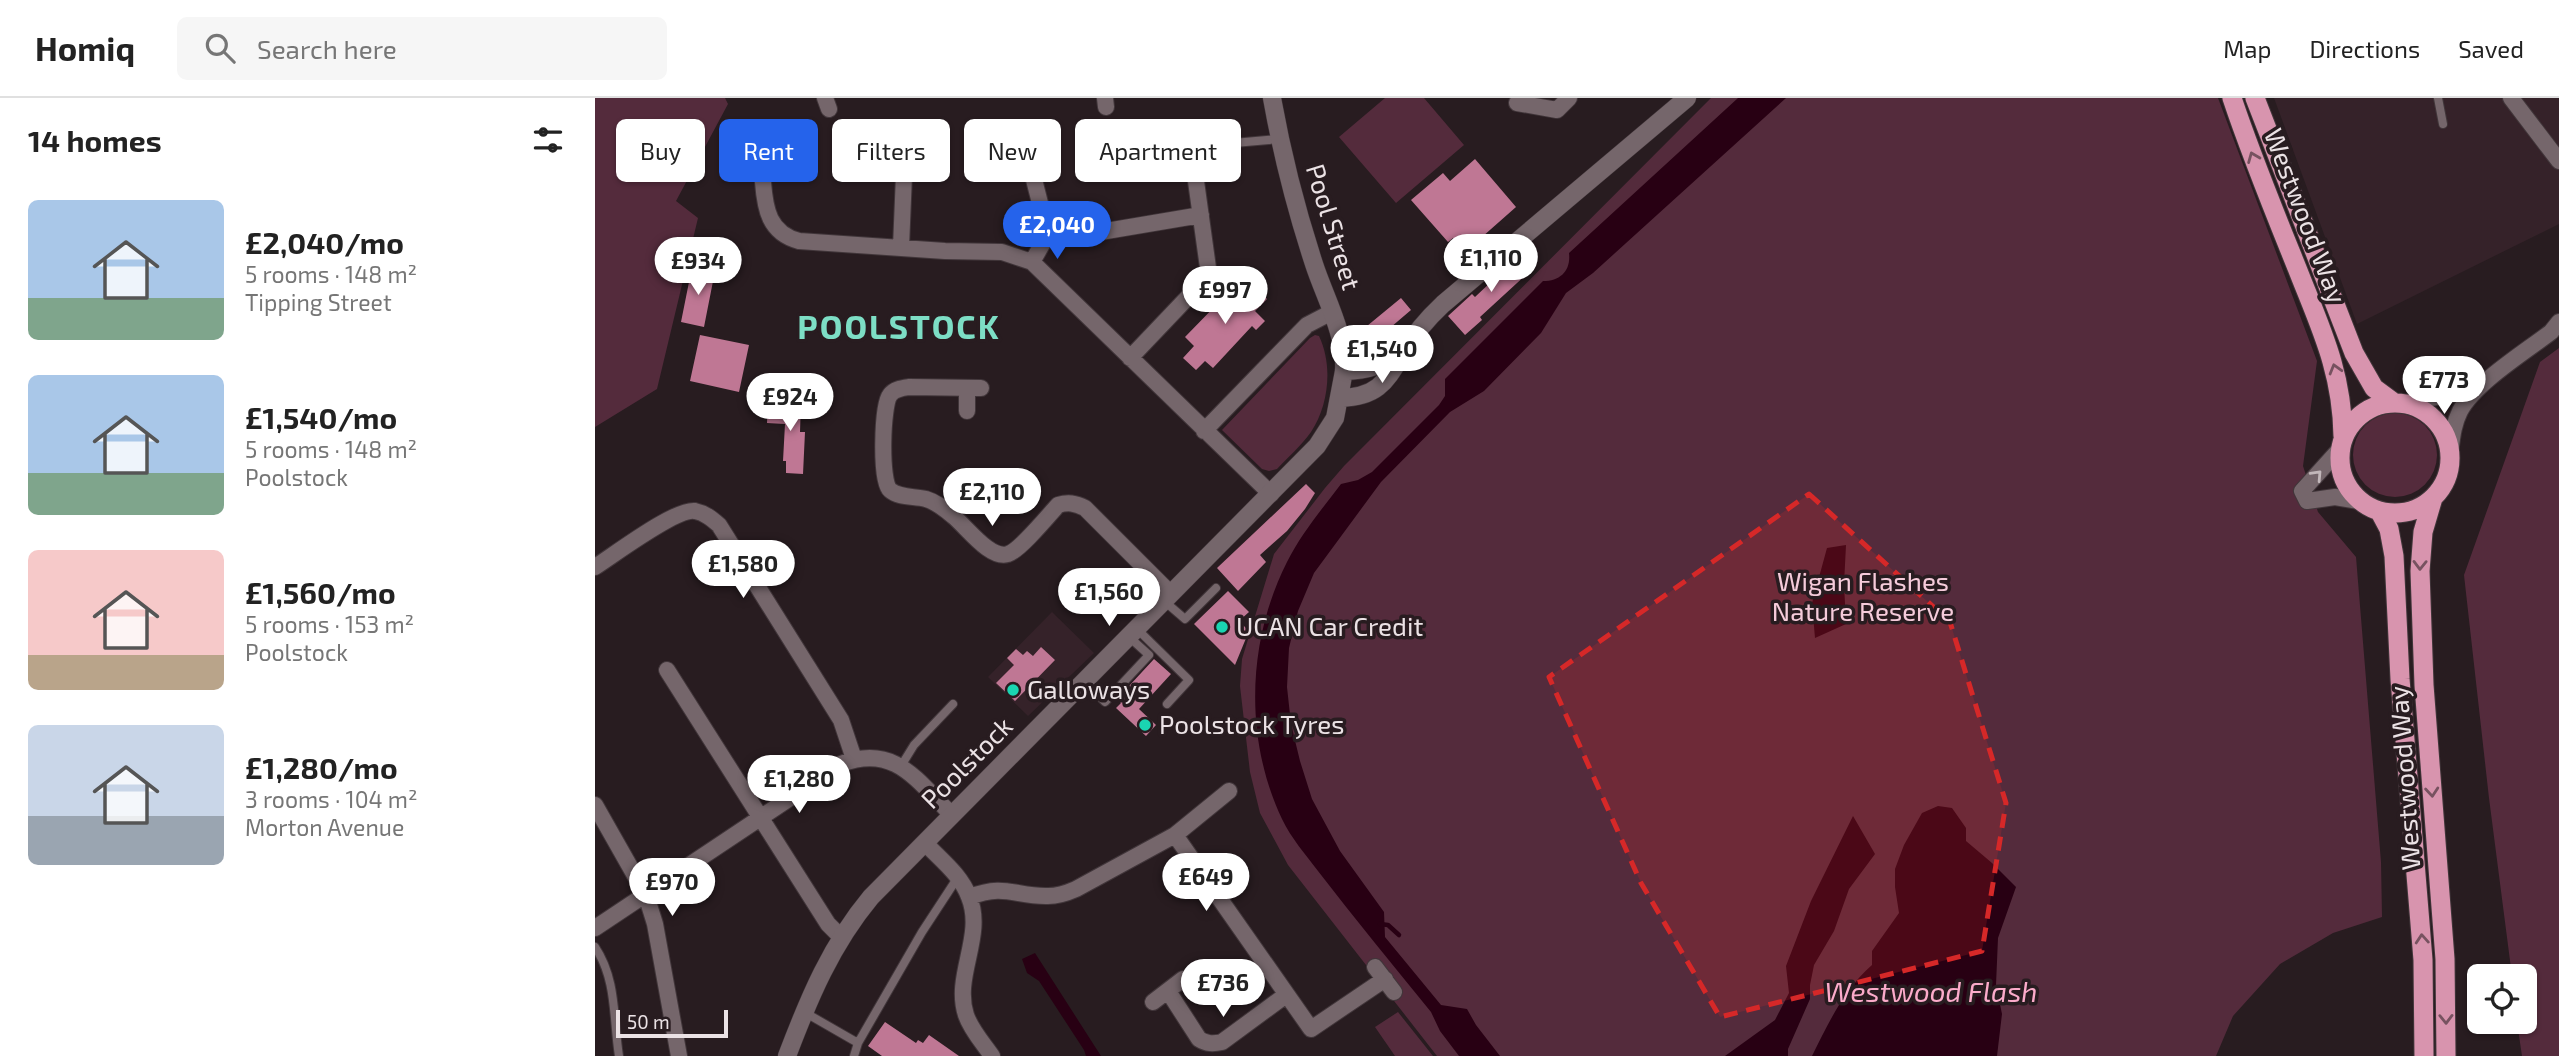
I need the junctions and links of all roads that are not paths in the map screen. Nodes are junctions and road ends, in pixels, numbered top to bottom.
1 (1272, 98) edge
2 (1569, 98) edge
3 (1687, 98) edge
4 (2232, 98) edge
5 (2255, 98) edge
6 (2438, 98) edge
7 (2511, 98) edge
8 (1517, 103) dead end
9 (2443, 124) dead end
10 (1279, 139) junction
11 (1241, 142) edge
12 (2559, 161) edge
13 (763, 182) dead end
14 (904, 182) edge
15 (1035, 182) edge
16 (1196, 182) edge
17 (1201, 215) junction
18 (1059, 239) dead end
19 (901, 247) junction
20 (1032, 262) junction
21 (1332, 312) junction
22 (2556, 327) edge
23 (1404, 351) junction
24 (1130, 358) junction
25 (1344, 371) junction
26 (2475, 390) junction
27 (1341, 398) junction
28 (2399, 403) junction
29 (967, 411) dead end
30 (1204, 431) junction
31 (2341, 443) junction
32 (2450, 454) junction
33 (1271, 494) junction
34 (2433, 498) junction
35 (2359, 501) junction
36 (2380, 512) junction
37 (595, 567) edge
38 (1216, 587) dead end
39 (1167, 596) junction
40 (1132, 632) junction
41 (667, 670) dead end
42 (1084, 682) junction
43 (953, 704) dead end
44 (1167, 704) dead end
45 (854, 758) junction
46 (901, 766) junction
47 (1229, 791) dead end
48 (595, 805) edge
49 (952, 815) junction
50 (762, 818) junction
51 (1175, 835) junction
52 (925, 843) junction
53 (958, 877) junction
54 (646, 895) junction
55 (969, 897) junction
56 (595, 929) edge
57 (841, 937) junction
58 (595, 947) edge
59 (1183, 979) dead end
60 (1385, 980) dead end
61 (1168, 991) junction
62 (1286, 995) junction
63 (1153, 1002) dead end
64 (804, 1012) junction
65 (1311, 1029) junction
66 (857, 1043) junction
67 (1321, 1043) dead end
68 (619, 1056) edge
69 (679, 1056) edge
70 (787, 1056) edge
71 (854, 1056) edge
72 (992, 1056) edge
73 (2424, 1056) edge
74 (2446, 1056) edge

1 - 10 main road, Pool Street
2 - 8 street
3 - 23 main road
31 -> 4 highway, Westwood Way
5 - 28 highway, Westwood Way
6 - 9 lane
7 - 12 street
10 - 11 lane
10 - 21 main road, Pool Street
13 - 19 street
14 - 19 street
15 - 20 street
16 - 17 street
17 - 18 street
17 - 24 street
19 - 20 street
20 - 24 street
21 - 25 main road, Pool Street
21 - 30 street
22 - 26 street
23 - 25 main road
23 - 27 main road
24 - 30 street
25 - 27 main road, Poolstock
26 - 28 street
26 - 32 street
27 - 33 main road, Poolstock
28 - 31 highway
28 - 32 highway
29 - 39 street
30 - 33 street
31 - 35 highway
35 -> 31 street
32 - 34 highway
33 - 39 main road, Poolstock
34 - 36 highway
34 -> 74 highway, Westwood Way
35 - 36 highway
73 -> 36 highway, Westwood Way
37 - 45 street
38 - 39 lane
39 - 40 main road, Poolstock
40 - 42 main road, Poolstock
40 - 42 lane
40 - 44 lane
41 - 50 street
42 - 49 main road, Poolstock
43 - 46 lane
45 - 46 street
45 - 50 street
46 - 49 street
47 - 51 street
48 - 54 street
49 - 52 main road, Poolstock
50 - 54 street
50 - 57 street
51 - 55 street
51 - 62 street
52 - 53 street
52 - 57 main road, Poolstock
53 - 55 street
53 - 66 lane
54 - 56 street
54 - 69 street
55 - 72 street
57 - 64 main road, Poolstock
58 - 68 lane
59 - 61 street
60 - 65 street
61 - 62 street
61 - 63 street
62 - 65 street
64 - 66 lane
64 - 70 main road, Poolstock
65 - 67 street
66 - 71 lane

